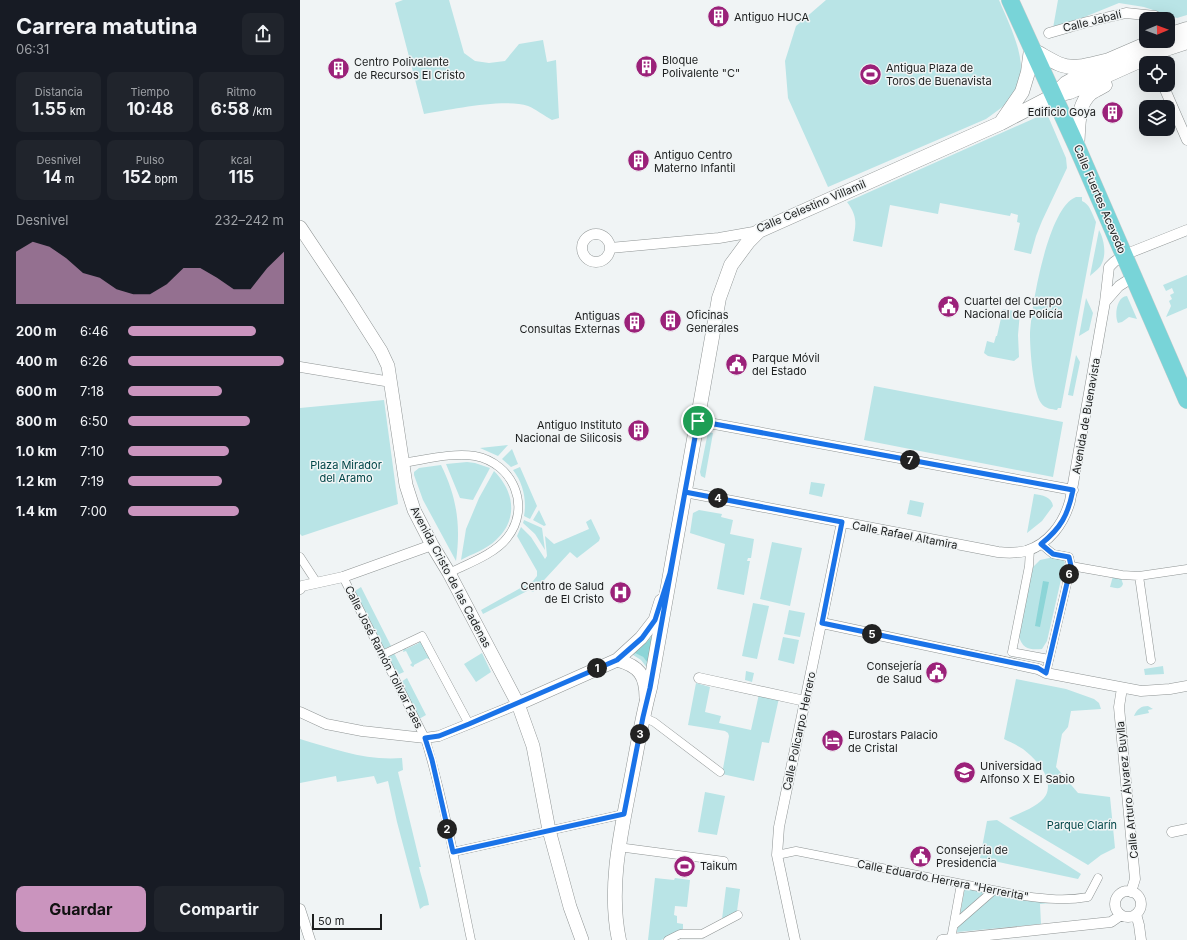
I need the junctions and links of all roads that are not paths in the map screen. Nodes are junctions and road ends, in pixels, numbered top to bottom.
1 (1010, 0) edge
2 (1139, 14) edge
3 (1048, 33) dead end
4 (1187, 42) edge
5 (1139, 47) edge
6 (1031, 49) junction
7 (1160, 56) edge
8 (1109, 60) junction
9 (1139, 65) edge
10 (1139, 67) edge
11 (1166, 92) edge
12 (1053, 96) junction
13 (1001, 123) junction
14 (1186, 136) edge
15 (1078, 147) junction
16 (300, 227) edge
17 (1187, 230) edge
18 (759, 231) junction
19 (610, 248) dead end
20 (1124, 255) junction
21 (1133, 277) junction
22 (1105, 302) junction
23 (300, 367) edge
24 (391, 382) junction
25 (1187, 400) edge
26 (698, 421) junction
27 (402, 463) junction
28 (1073, 490) junction
29 (685, 492) junction
30 (842, 522) junction
31 (1041, 544) junction
32 (432, 545) junction
33 (1030, 549) junction
34 (300, 557) edge
35 (1071, 566) junction
36 (1187, 569) edge
37 (450, 573) junction
38 (670, 573) junction
39 (1139, 576) junction
40 (343, 577) junction
41 (317, 583) junction
42 (300, 589) edge
43 (822, 623) junction
44 (382, 655) junction
45 (1049, 659) junction
46 (617, 660) junction
47 (1151, 660) dead end
48 (1046, 673) junction
49 (699, 678) dead end
50 (1187, 686) edge
51 (1122, 688) junction
52 (805, 701) junction
53 (518, 704) junction
54 (644, 710) junction
55 (300, 712) edge
56 (469, 724) junction
57 (425, 738) junction
58 (720, 772) dead end
59 (624, 814) junction
60 (1187, 829) edge
61 (549, 830) junction
62 (1172, 832) dead end
63 (618, 847) junction
64 (453, 852) junction
65 (777, 855) junction
66 (724, 861) dead end
67 (1098, 878) dead end
68 (961, 884) junction
69 (994, 890) junction
70 (1131, 892) junction
71 (300, 909) edge
72 (1121, 914) junction
73 (1136, 914) junction
74 (738, 915) dead end
75 (954, 925) junction
76 (1002, 937) edge
77 (979, 938) edge
78 (310, 940) edge
79 (471, 940) edge
80 (582, 940) edge
81 (619, 940) edge
82 (668, 940) edge
83 (795, 940) edge
84 (947, 940) edge
85 (1141, 940) edge

1 - 6 highway, Calle Fuertes Acevedo
2 - 3 street, Calle Jabalí
4 - 7 main road
5 - 8 main road
6 - 8 main road
6 - 12 highway, Calle Fuertes Acevedo
6 - 13 main road
8 - 12 main road
9 - 12 main road
10 - 15 main road
11 - 14 street
12 - 13 main road, Calle Celestino Villamil
12 - 15 highway, Calle Fuertes Acevedo
13 - 18 main road, Calle Celestino Villamil
15 - 20 highway, Calle Fuertes Acevedo
16 - 24 street, Avenida Cristo de las Cadenas
17 - 20 street, Avenida de Buenavista
18 - 19 street, Calle Celestino Villamil
18 - 26 main road
20 - 21 highway, Calle Fuertes Acevedo
20 - 22 street, Avenida de Buenavista
21 - 22 street
21 - 25 highway, Calle Fuertes Acevedo
22 - 28 street, Avenida de Buenavista
23 - 24 street
24 - 27 street, Avenida Cristo de las Cadenas
26 - 28 street
26 - 29 main road
27 - 32 street, Avenida Cristo de las Cadenas
27 - 37 street
28 - 31 street, Avenida de Buenavista
29 - 30 street, Calle Rafael Altamira
29 - 38 main road
30 - 33 street, Calle Rafael Altamira
30 - 43 street, Calle Policarpo Herrero
31 - 33 street, Calle Rafael Altamira
31 - 35 street
32 - 37 street, Avenida Cristo de las Cadenas
32 - 40 street
33 - 45 street
34 - 41 street
35 - 39 street
35 - 45 street
36 - 39 street
37 - 53 street, Avenida Cristo de las Cadenas
38 - 46 street
38 - 54 main road
39 - 47 street
40 - 41 street
40 - 44 street, Calle José Ramón Tolívar Faes
41 - 42 street
43 - 48 street
43 - 52 street, Calle Policarpo Herrero
44 - 56 street
44 - 57 street, Calle José Ramón Tolívar Faes
45 - 48 street
46 - 53 street
46 - 54 street
48 - 51 street
49 - 52 street
50 - 51 street
51 - 70 street, Calle Arturo Álvarez Buylla
52 - 65 street, Calle Policarpo Herrero
53 - 56 street
53 - 61 street, Avenida Cristo de las Cadenas
54 - 58 street
54 - 59 main road
55 - 57 street
56 - 57 street
57 - 64 street, Calle José Ramón Tolívar Faes
59 - 61 street
59 - 63 main road
60 - 62 street
61 - 64 street
61 - 80 street, Avenida Cristo de las Cadenas
63 - 66 street
63 - 81 main road
64 - 79 street, Calle José Ramón Tolívar Faes
65 - 68 street, Calle Eduardo Herrera "Herrerita"
65 - 83 street, Calle Policarpo Herrero
67 - 69 street, Calle Eduardo Herrera "Herrerita"
68 - 69 street, Calle Eduardo Herrera "Herrerita"
68 - 75 street
69 - 75 street
70 - 72 street
70 - 73 street
71 - 78 street
72 - 73 street
72 - 76 street
73 - 85 street
74 - 82 street
75 - 84 street
76 - 77 street
77 - 84 street

